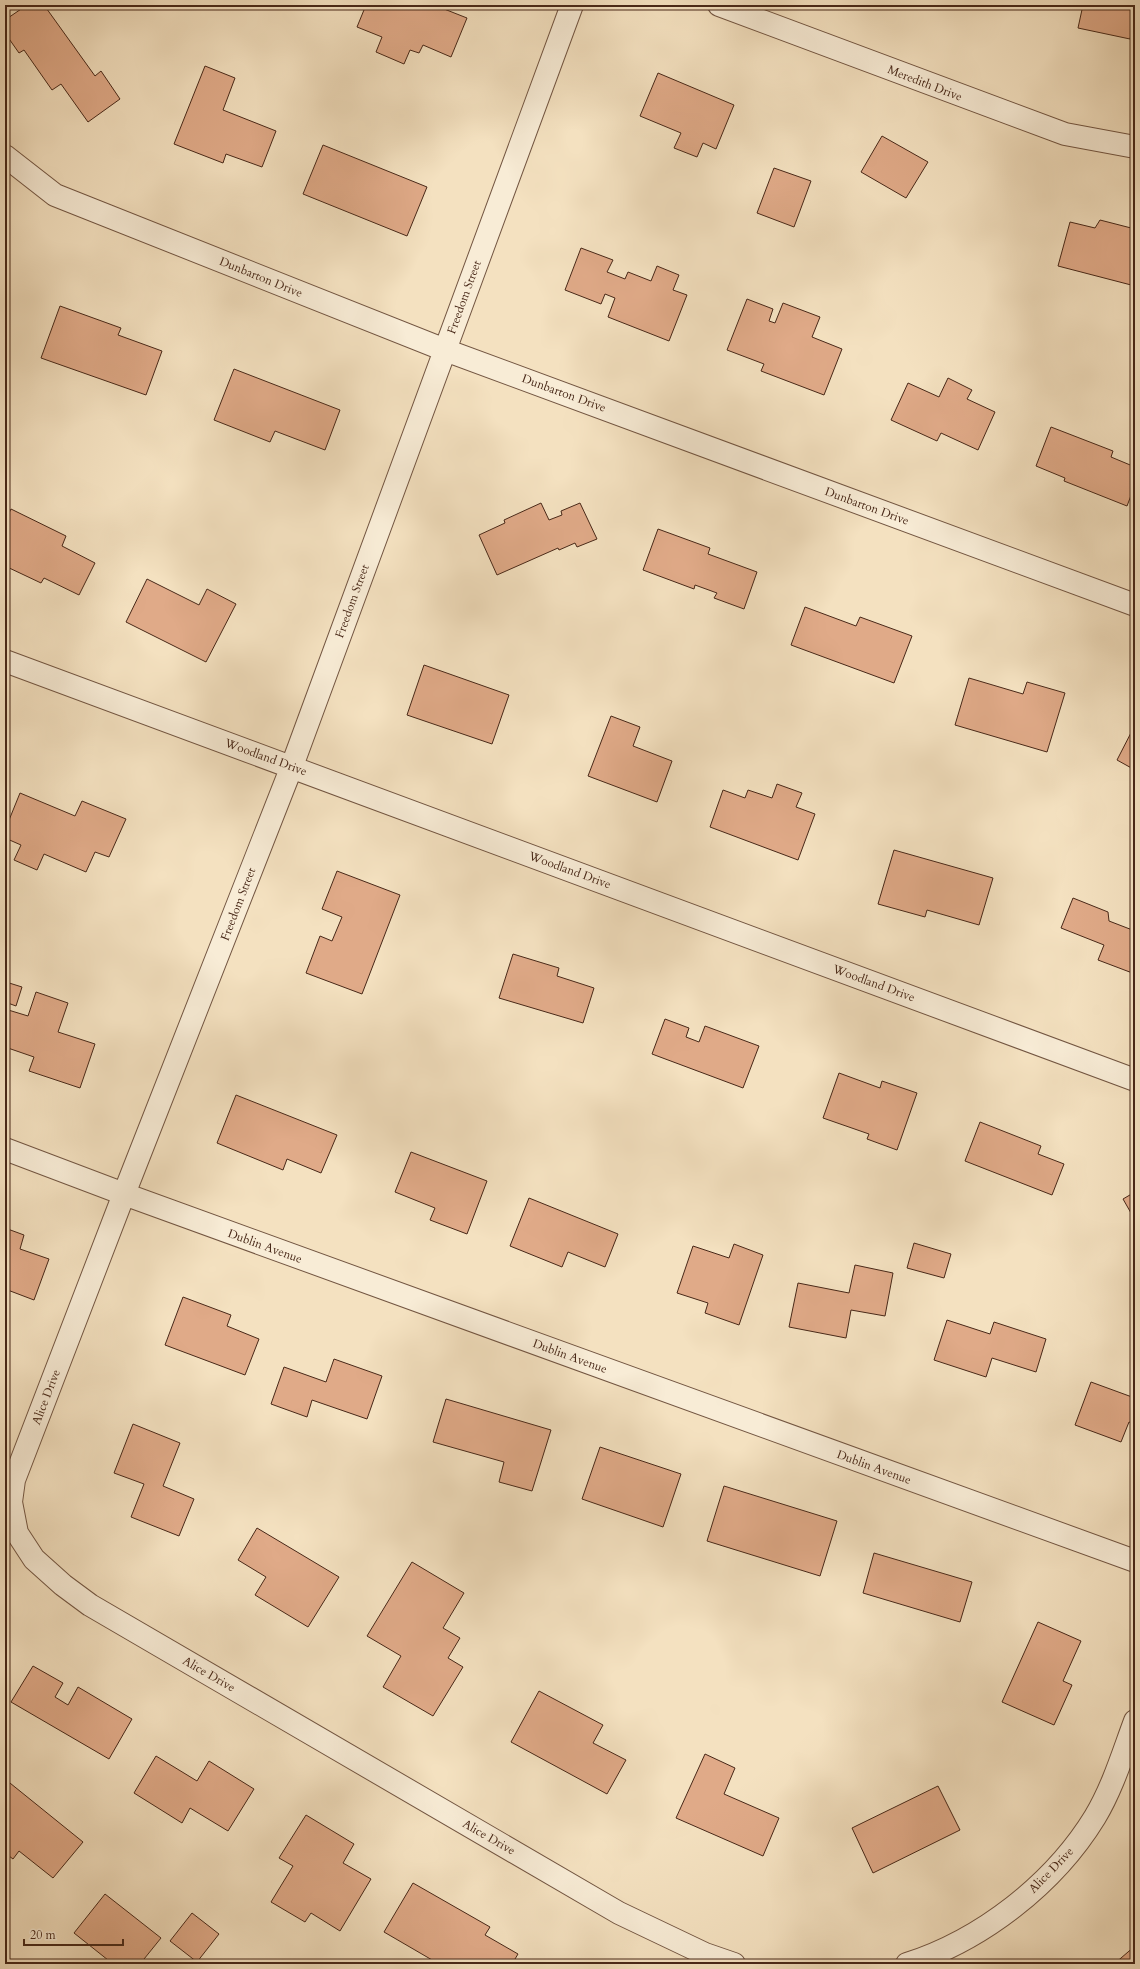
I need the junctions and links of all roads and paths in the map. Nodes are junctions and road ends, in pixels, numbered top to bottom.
1 (572, 5) edge
2 (719, 5) edge
3 (1135, 147) edge
4 (5, 156) edge
5 (445, 350) junction
6 (1135, 605) edge
7 (5, 661) edge
8 (292, 766) junction
9 (1135, 1080) edge
10 (5, 1149) edge
11 (124, 1194) junction
12 (1135, 1561) edge
13 (1135, 1721) edge
14 (734, 1964) edge
15 (907, 1964) edge

1 - 5 street, Freedom Street
2 - 3 street, Meredith Drive
4 - 5 street, Dunbarton Drive
5 - 6 street, Dunbarton Drive
5 - 8 street, Freedom Street
7 - 8 street, Woodland Drive
8 - 9 street, Woodland Drive
8 - 11 street, Freedom Street
10 - 11 street, Dublin Avenue
11 - 12 street, Dublin Avenue
11 - 14 street, Alice Drive
13 - 15 street, Alice Drive

